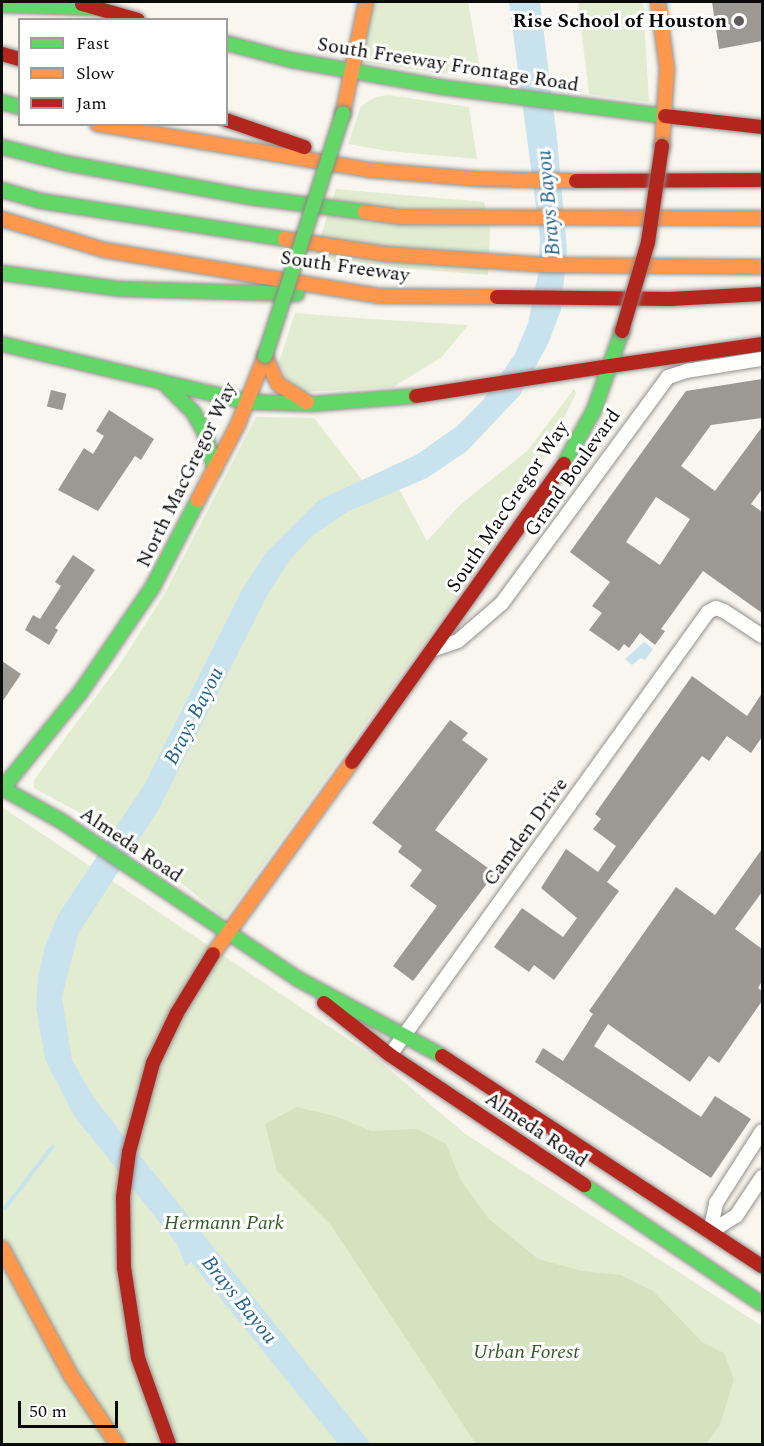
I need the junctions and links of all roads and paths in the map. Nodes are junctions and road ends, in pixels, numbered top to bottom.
1 (74, 2) edge
2 (366, 2) edge
3 (658, 2) edge
4 (2, 5) edge
5 (94, 8) junction
6 (131, 18) edge
7 (228, 43) edge
8 (2, 54) edge
9 (18, 58) edge
10 (354, 71) junction
11 (2, 102) edge
12 (18, 106) edge
13 (665, 116) junction
14 (228, 121) edge
15 (110, 126) edge
16 (762, 127) edge
17 (2, 147) edge
18 (370, 170) junction
19 (762, 180) edge
20 (2, 190) edge
21 (762, 218) edge
22 (2, 219) edge
23 (762, 267) edge
24 (2, 273) edge
25 (762, 294) edge
26 (378, 296) junction
27 (2, 344) edge
28 (762, 344) edge
29 (265, 356) junction
30 (762, 359) edge
31 (610, 366) junction
32 (160, 381) junction
33 (248, 402) junction
34 (312, 404) junction
35 (215, 469) junction
36 (762, 636) edge
37 (435, 649) junction
38 (2, 788) edge
39 (227, 935) junction
40 (296, 978) junction
41 (405, 1033) junction
42 (390, 1055) junction
43 (762, 1131) edge
44 (762, 1177) edge
45 (701, 1245) junction
46 (2, 1248) edge
47 (762, 1266) edge
48 (762, 1304) edge
49 (117, 1444) edge
50 (169, 1444) edge

1 - 5 main road
2 - 10 main road, North MacGregor Way
3 - 13 main road, South MacGregor Way
4 - 5 main road
5 - 6 main road
7 - 10 main road, South Freeway Frontage Road
8 - 9 main road
10 - 13 main road, South Freeway Frontage Road
10 - 29 main road, North MacGregor Way, bridge
11 - 12 main road
13 - 16 main road, South Freeway Frontage Road
13 - 31 main road, South MacGregor Way, bridge
14 - 18 main road
15 - 18 main road
17 - 21 main road
18 - 19 main road
20 - 23 main road
22 - 26 main road, South Freeway
24 - 26 main road
25 - 26 main road, South Freeway
27 - 32 main road
28 - 31 main road
29 - 33 main road, North MacGregor Way
29 - 34 main road
30 - 37 street, Grand Boulevard
31 - 34 main road
31 - 37 main road, South MacGregor Way
32 - 33 main road
32 - 35 main road
33 - 34 main road
33 - 35 main road, North MacGregor Way
35 - 38 main road, North MacGregor Way
36 - 41 street, Camden Drive
37 - 39 main road, South MacGregor Way
38 - 39 main road, Almeda Road
39 - 40 main road, Almeda Road
39 - 50 main road, South MacGregor Way
40 - 41 main road, Almeda Road
40 - 42 main road, Almeda Road
41 - 42 street, Camden Drive
41 - 45 main road, Almeda Road
42 - 45 main road, Almeda Road
43 - 45 street
44 - 45 street
45 - 47 main road, Almeda Road
45 - 48 main road, Almeda Road
46 - 49 main road

